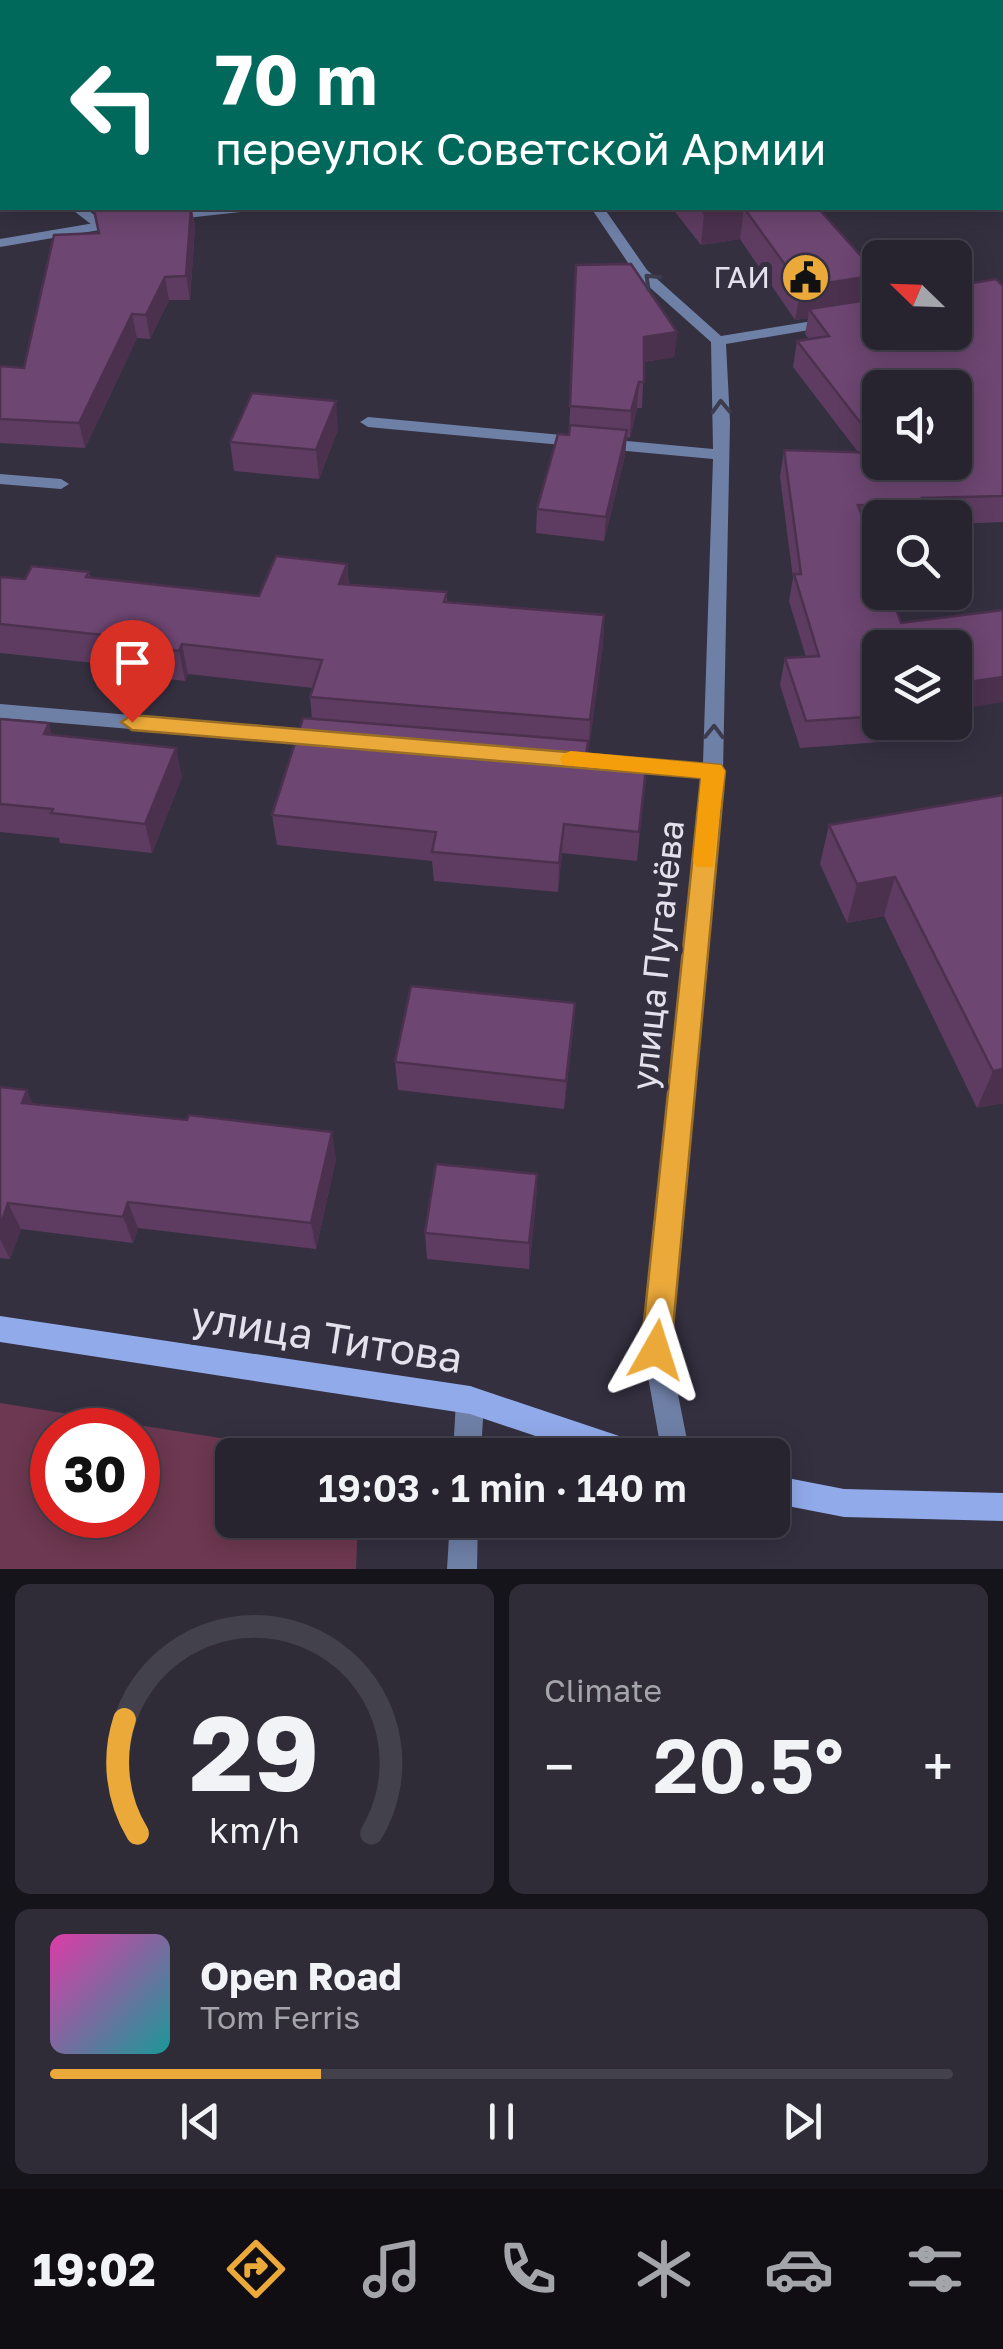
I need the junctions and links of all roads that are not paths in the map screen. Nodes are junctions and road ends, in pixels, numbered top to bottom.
1 (81, 210) edge
2 (223, 210) edge
3 (599, 210) edge
4 (154, 218) edge
5 (136, 220) edge
6 (102, 225) junction
7 (0, 243) edge
8 (862, 317) edge
9 (718, 342) junction
10 (368, 422) dead end
11 (722, 455) junction
12 (0, 478) edge
13 (61, 484) dead end
14 (0, 712) edge
15 (345, 740) edge
16 (539, 756) edge
17 (713, 771) junction
18 (0, 1329) edge
19 (470, 1400) junction
20 (468, 1438) edge
21 (583, 1438) edge
22 (673, 1438) edge
23 (790, 1492) edge
24 (1003, 1507) edge
25 (463, 1538) edge
26 (462, 1569) edge

1 - 6 street
2 - 4 street
9 -> 3 street
5 - 6 street
6 - 7 street
8 - 9 street
11 -> 9 street, улица Пугачёва
10 - 11 street
17 -> 11 street, улица Пугачёва
12 - 13 street
14 - 15 street
16 - 17 street
17 - 22 street, улица Пугачёва
18 - 19 street, улица Титова
19 - 20 street
19 - 21 street, улица Титова
23 - 24 street
25 - 26 street

